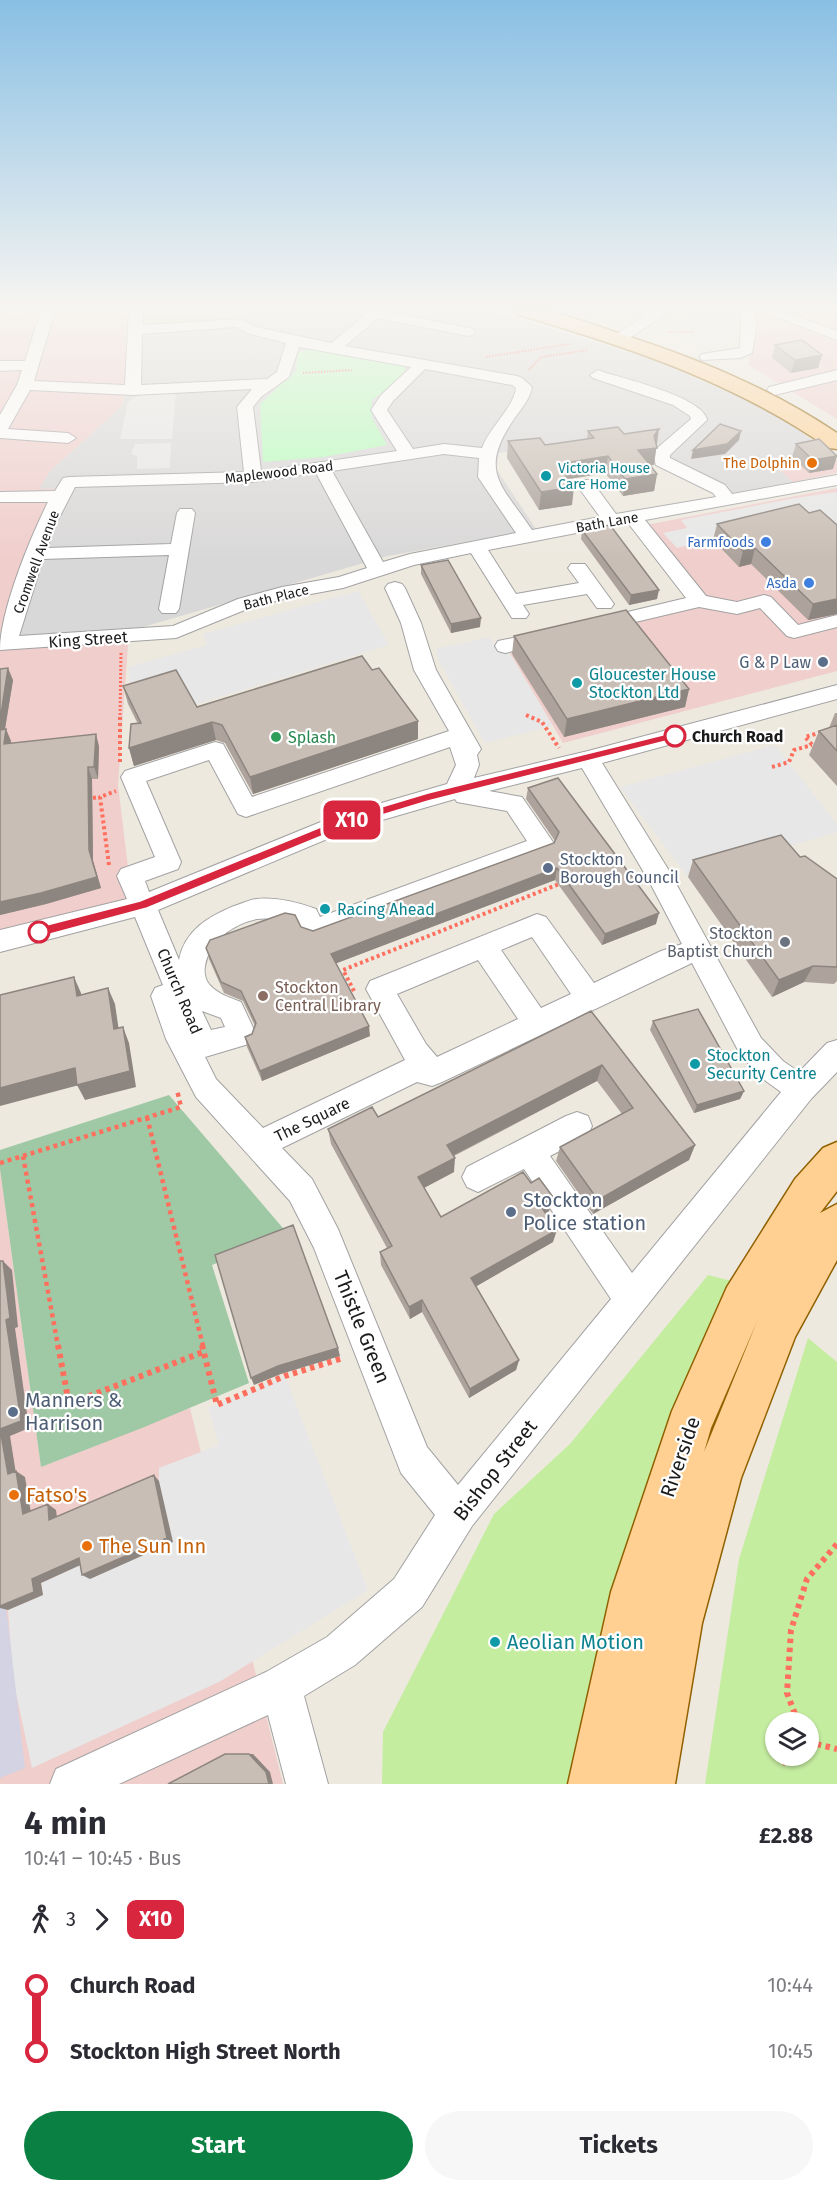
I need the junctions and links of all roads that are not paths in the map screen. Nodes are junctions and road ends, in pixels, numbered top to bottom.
1 (20, 393) edge
2 (256, 393) edge
3 (392, 393) edge
4 (523, 393) edge
5 (604, 393) edge
6 (651, 393) edge
7 (755, 393) edge
8 (780, 393) edge
9 (601, 395) dead end
10 (699, 420) junction
11 (716, 426) edge
12 (837, 428) edge
13 (1, 429) edge
14 (68, 438) dead end
15 (837, 443) edge
16 (406, 453) junction
17 (488, 454) junction
18 (322, 468) junction
19 (253, 477) junction
20 (837, 480) edge
21 (585, 484) edge
22 (65, 489) junction
23 (0, 498) edge
24 (728, 500) junction
25 (186, 513) dead end
26 (633, 517) junction
27 (612, 521) junction
28 (527, 536) junction
29 (477, 547) junction
30 (178, 549) junction
31 (36, 554) junction
32 (578, 568) dead end
33 (378, 570) junction
34 (591, 586) junction
35 (395, 588) dead end
36 (699, 601) junction
37 (604, 604) dead end
38 (169, 609) dead end
39 (837, 621) edge
40 (176, 632) joint
41 (3, 644) edge
42 (505, 646) dead end
43 (837, 692) edge
44 (588, 759) junction
45 (489, 783) junction
46 (461, 789) junction
47 (131, 908) junction
48 (0, 941) edge
49 (483, 946) junction
50 (700, 949) junction
51 (589, 998) junction
52 (537, 1024) junction
53 (837, 1052) edge
54 (423, 1071) junction
55 (801, 1090) junction
56 (577, 1126) dead end
57 (258, 1145) junction
58 (529, 1151) junction
59 (837, 1161) edge
60 (477, 1177) dead end
61 (837, 1224) edge
62 (632, 1301) junction
63 (459, 1513) junction
64 (281, 1687) junction
65 (637, 1749) edge
66 (71, 1784) edge
67 (307, 1784) edge
68 (596, 1784) edge

1 - 13 street
2 - 19 street
3 - 16 street
4 - 17 street
5 - 9 street
6 - 10 street
7 - 15 main road
8 - 12 main road
10 - 11 street
10 - 24 street
13 - 14 street
16 - 17 street, Maplewood Road
16 - 18 street, Maplewood Road
17 - 28 street
18 - 19 street, Maplewood Road
18 - 33 street
19 - 22 street, Maplewood Road
20 - 24 street, Bath Lane
21 - 27 street
22 - 23 street, Maplewood Road
22 - 31 street, Cromwell Avenue
24 - 26 street, Bath Lane
25 - 30 street
26 - 27 street, Bath Lane
26 - 36 street
27 - 28 street, Bath Lane
28 - 29 street, Bath Lane
29 - 33 street, Bath Lane
29 - 34 street
30 - 31 street
30 - 38 street
31 - 41 street, Cromwell Avenue
32 - 34 street
33 - 40 street, Bath Place
34 - 37 street
35 - 45 street
36 - 39 street
36 - 42 street
40 - 41 street, King Street
43 - 44 street
44 - 45 street
44 - 50 street
45 - 46 street
46 - 47 street
46 - 47 street, Church Road
46 - 47 street, Church Road
47 - 48 street
47 - 57 street, The Square
49 - 51 street
49 - 52 street
49 - 54 street
50 - 51 street, The Square
50 - 55 street
51 - 52 street, The Square
52 - 54 street, The Square
53 - 55 street, Bishop Street
54 - 57 street, The Square
55 - 62 street, Bishop Street
56 - 58 street
57 - 63 street, Thistle Green
58 - 60 street
58 - 62 street
59 - 65 main road, Riverside
61 - 65 main road, Riverside
62 - 63 street, Bishop Street
63 - 64 street, Bishop Street
64 - 66 street, Bishop Street
64 - 67 street
65 - 68 main road, Riverside

